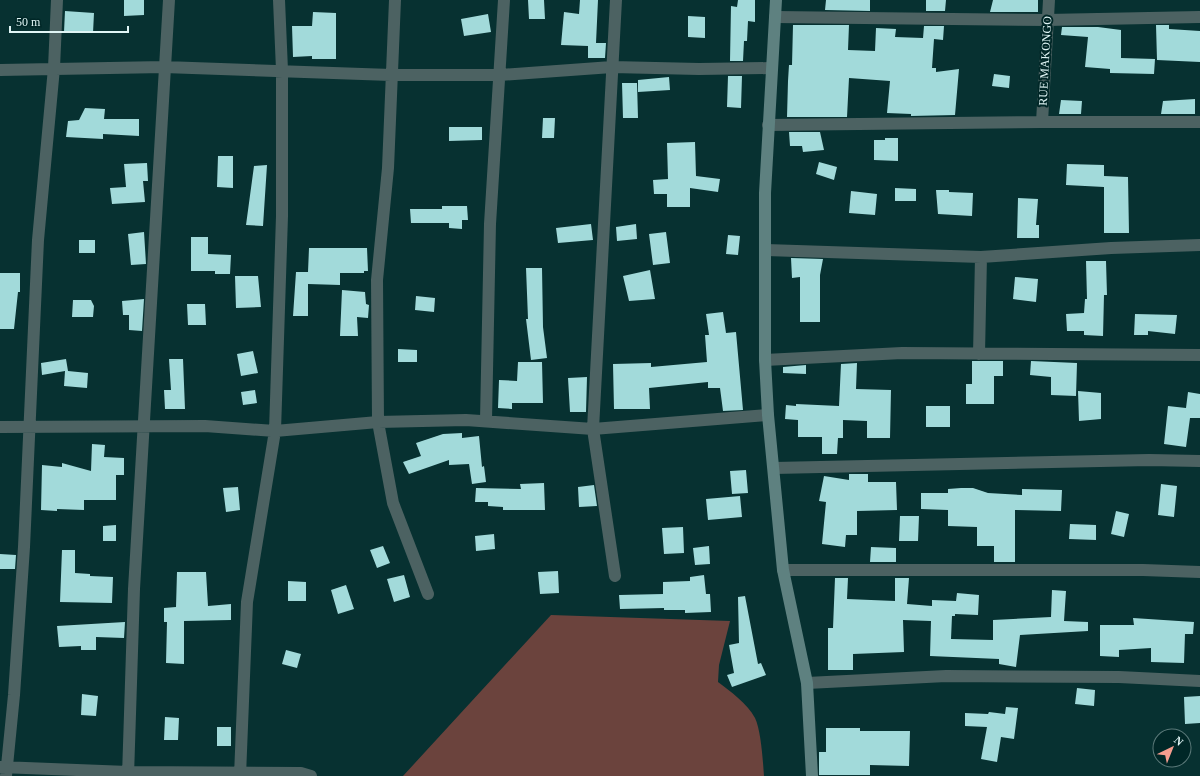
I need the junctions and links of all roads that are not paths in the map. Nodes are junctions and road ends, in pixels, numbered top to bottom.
1 (57, 0) edge
2 (169, 0) edge
3 (279, 0) edge
4 (395, 0) edge
5 (504, 0) edge
6 (616, 0) edge
7 (776, 0) edge
8 (1049, 0) edge
9 (775, 17) junction
10 (1200, 17) edge
11 (1047, 20) junction
12 (164, 67) junction
13 (612, 67) junction
14 (54, 68) junction
15 (772, 68) junction
16 (0, 70) edge
17 (282, 70) junction
18 (391, 74) junction
19 (500, 74) junction
20 (1042, 122) junction
21 (1200, 122) edge
22 (768, 125) junction
23 (1200, 245) edge
24 (766, 250) junction
25 (981, 257) junction
26 (979, 354) junction
27 (1200, 355) edge
28 (765, 360) junction
29 (768, 416) junction
30 (486, 420) junction
31 (378, 422) junction
32 (145, 426) junction
33 (0, 427) edge
34 (30, 427) junction
35 (593, 429) junction
36 (275, 431) junction
37 (1200, 461) edge
38 (774, 468) junction
39 (783, 570) junction
40 (1200, 572) edge
41 (615, 576) dead end
42 (428, 594) dead end
43 (1200, 681) edge
44 (807, 683) junction
45 (4, 770) edge
46 (128, 774) edge
47 (240, 775) edge
48 (311, 776) edge
49 (812, 776) edge

1 - 14 street
2 - 12 street
3 - 17 street
4 - 18 street
5 - 19 street
6 - 13 street
7 - 9 street
8 - 11 street, RUE MAKONGO
9 - 11 street
9 - 15 street
10 - 11 street
11 - 20 street, RUE MAKONGO
12 - 14 street
12 - 17 street
12 - 32 street
13 - 15 street
13 - 19 street
13 - 35 street
14 - 16 street
14 - 34 street
15 - 22 street
17 - 18 street
17 - 36 street
18 - 19 street
18 - 31 street
19 - 30 street
20 - 21 street
20 - 22 street
22 - 24 street
23 - 25 street
24 - 25 street
24 - 28 street
25 - 26 street
26 - 27 street
26 - 28 street
28 - 29 street
29 - 35 street
29 - 38 street
30 - 31 street
30 - 35 street
31 - 36 street
31 - 42 street
32 - 34 street
32 - 36 street
32 - 46 street
33 - 34 street
34 - 45 street
35 - 41 street
36 - 47 street
37 - 38 street
38 - 39 street
39 - 40 street
39 - 44 street
43 - 44 street
44 - 49 street
45 - 46 street
46 - 47 street
47 - 48 street

